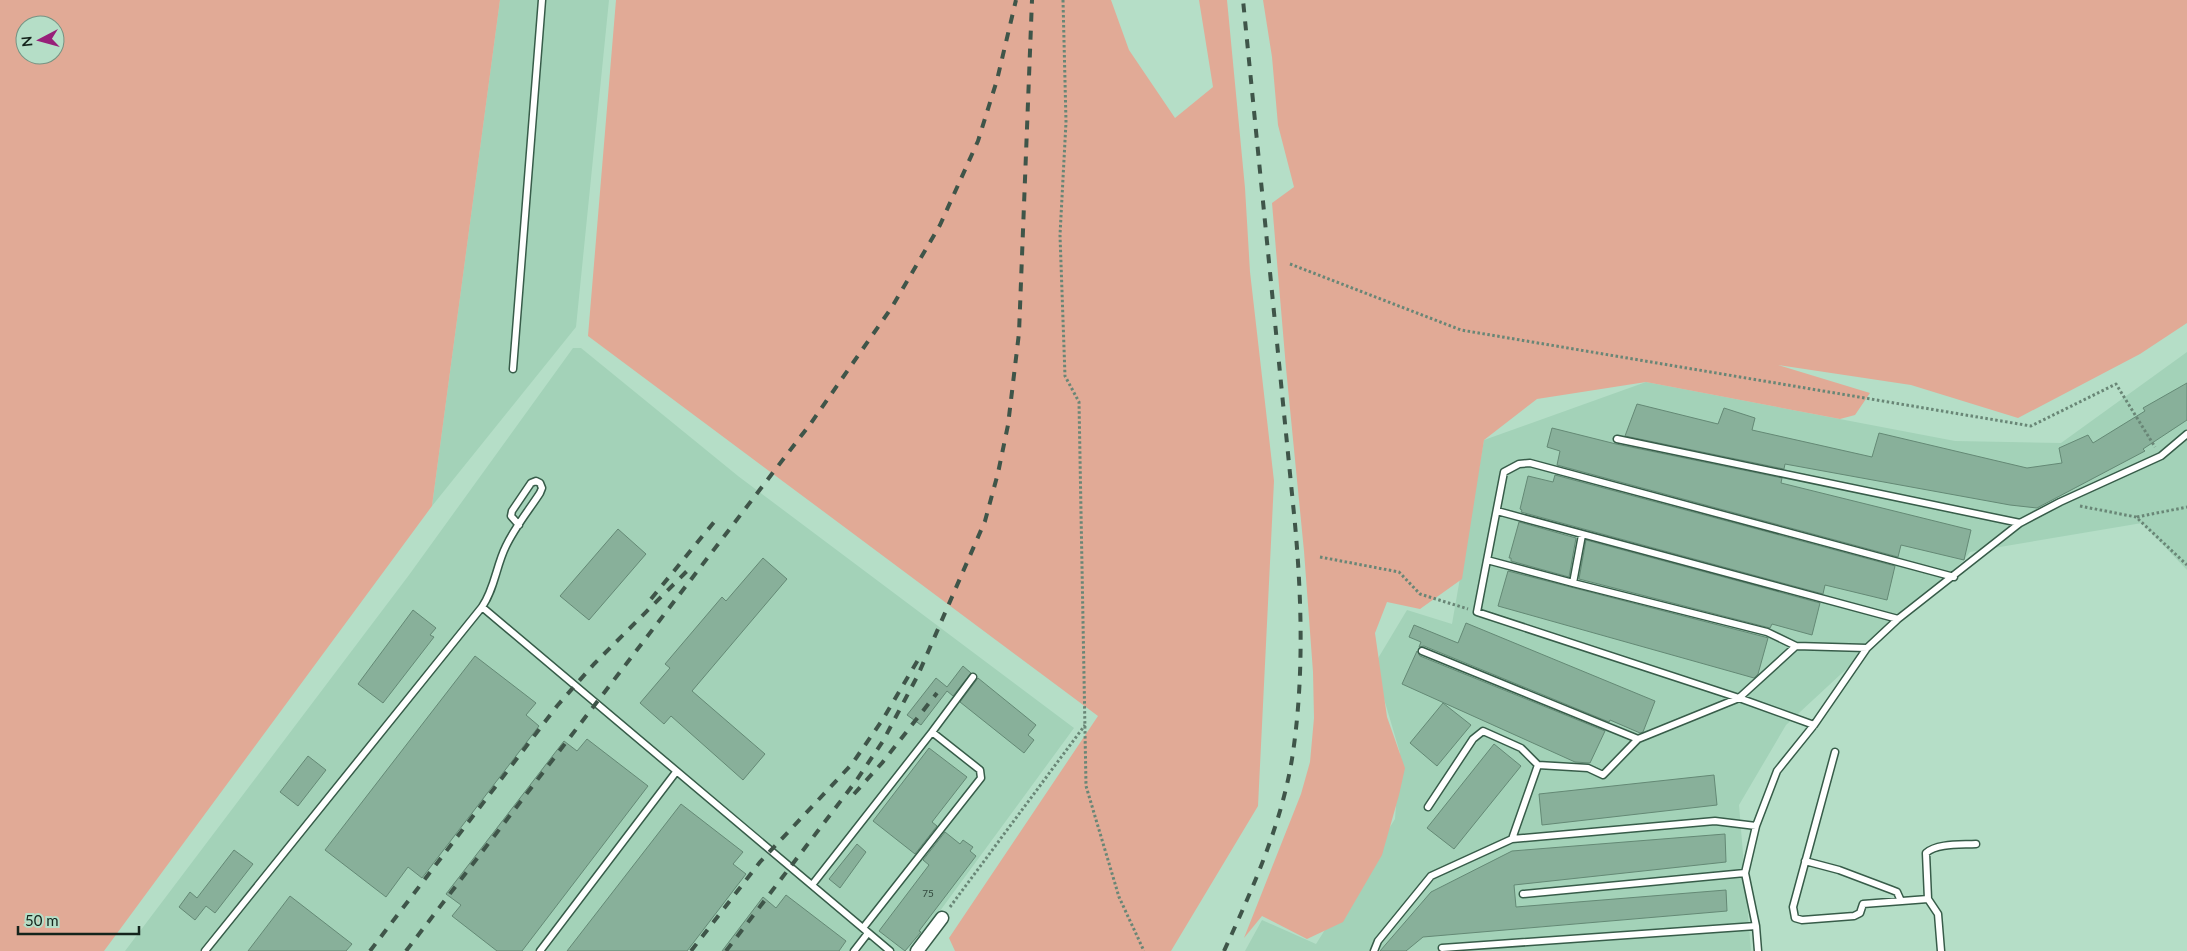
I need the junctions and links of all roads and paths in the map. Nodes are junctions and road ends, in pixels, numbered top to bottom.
1 (542, 0) edge
2 (1063, 0) edge
3 (1290, 264) dead end
4 (513, 369) dead end
5 (2187, 434) edge
6 (1617, 438) dead end
7 (2161, 456) junction
8 (2060, 502) junction
9 (2187, 507) edge
10 (1497, 511) junction
11 (2136, 517) junction
12 (2020, 523) junction
13 (519, 525) junction
14 (1582, 535) junction
15 (1320, 557) dead end
16 (1488, 560) junction
17 (2187, 565) edge
18 (1954, 577) junction
19 (1573, 584) junction
20 (482, 607) junction
21 (1477, 612) junction
22 (1898, 620) junction
23 (1796, 646) junction
24 (1867, 648) junction
25 (1422, 651) dead end
26 (973, 677) dead end
27 (1738, 698) junction
28 (1814, 724) junction
29 (1085, 725) junction
30 (932, 732) junction
31 (1638, 739) junction
32 (1835, 752) dead end
33 (1538, 765) junction
34 (676, 772) junction
35 (1428, 807) dead end
36 (1756, 826) junction
37 (1512, 839) junction
38 (1976, 844) dead end
39 (1805, 861) junction
40 (1745, 873) junction
41 (812, 885) junction
42 (1523, 894) dead end
43 (1928, 899) junction
44 (1901, 901) junction
45 (942, 918) joint
46 (1756, 926) junction
47 (865, 930) junction
48 (1442, 948) dead end
49 (205, 951) edge
50 (540, 951) edge
51 (854, 951) edge
52 (890, 951) edge
53 (917, 951) edge
54 (1144, 951) edge
55 (1374, 951) edge
56 (1758, 951) edge
57 (1942, 951) edge

1 - 4 lane
2 - 29 path
3 - 7 path
5 - 7 lane
6 - 12 lane
7 - 8 lane
8 - 11 path
8 - 12 lane
9 - 11 path
10 - 14 lane
10 - 16 lane
10 - 18 lane
11 - 17 path
12 - 18 lane
13 - 13 lane
13 - 20 lane
14 - 19 lane
14 - 22 lane
15 - 21 path
16 - 19 lane
16 - 21 lane
18 - 22 lane
19 - 23 lane
20 - 34 lane
20 - 49 lane
21 - 27 lane
22 - 24 lane
23 - 24 lane
23 - 27 lane
24 - 28 lane
25 - 31 lane
26 - 30 lane
27 - 28 lane
27 - 31 lane
28 - 36 lane
29 - 45 path
29 - 54 path
30 - 41 lane
30 - 47 lane
31 - 33 lane
32 - 39 lane
33 - 35 lane
33 - 37 lane
34 - 41 lane
34 - 50 lane
36 - 37 lane
36 - 40 lane
37 - 55 lane
38 - 43 lane
39 - 44 lane
39 - 44 lane
40 - 42 lane
40 - 46 lane
41 - 47 lane
43 - 44 lane
43 - 57 lane
45 - 53 street
46 - 48 lane
46 - 56 lane
47 - 51 lane
47 - 52 lane

